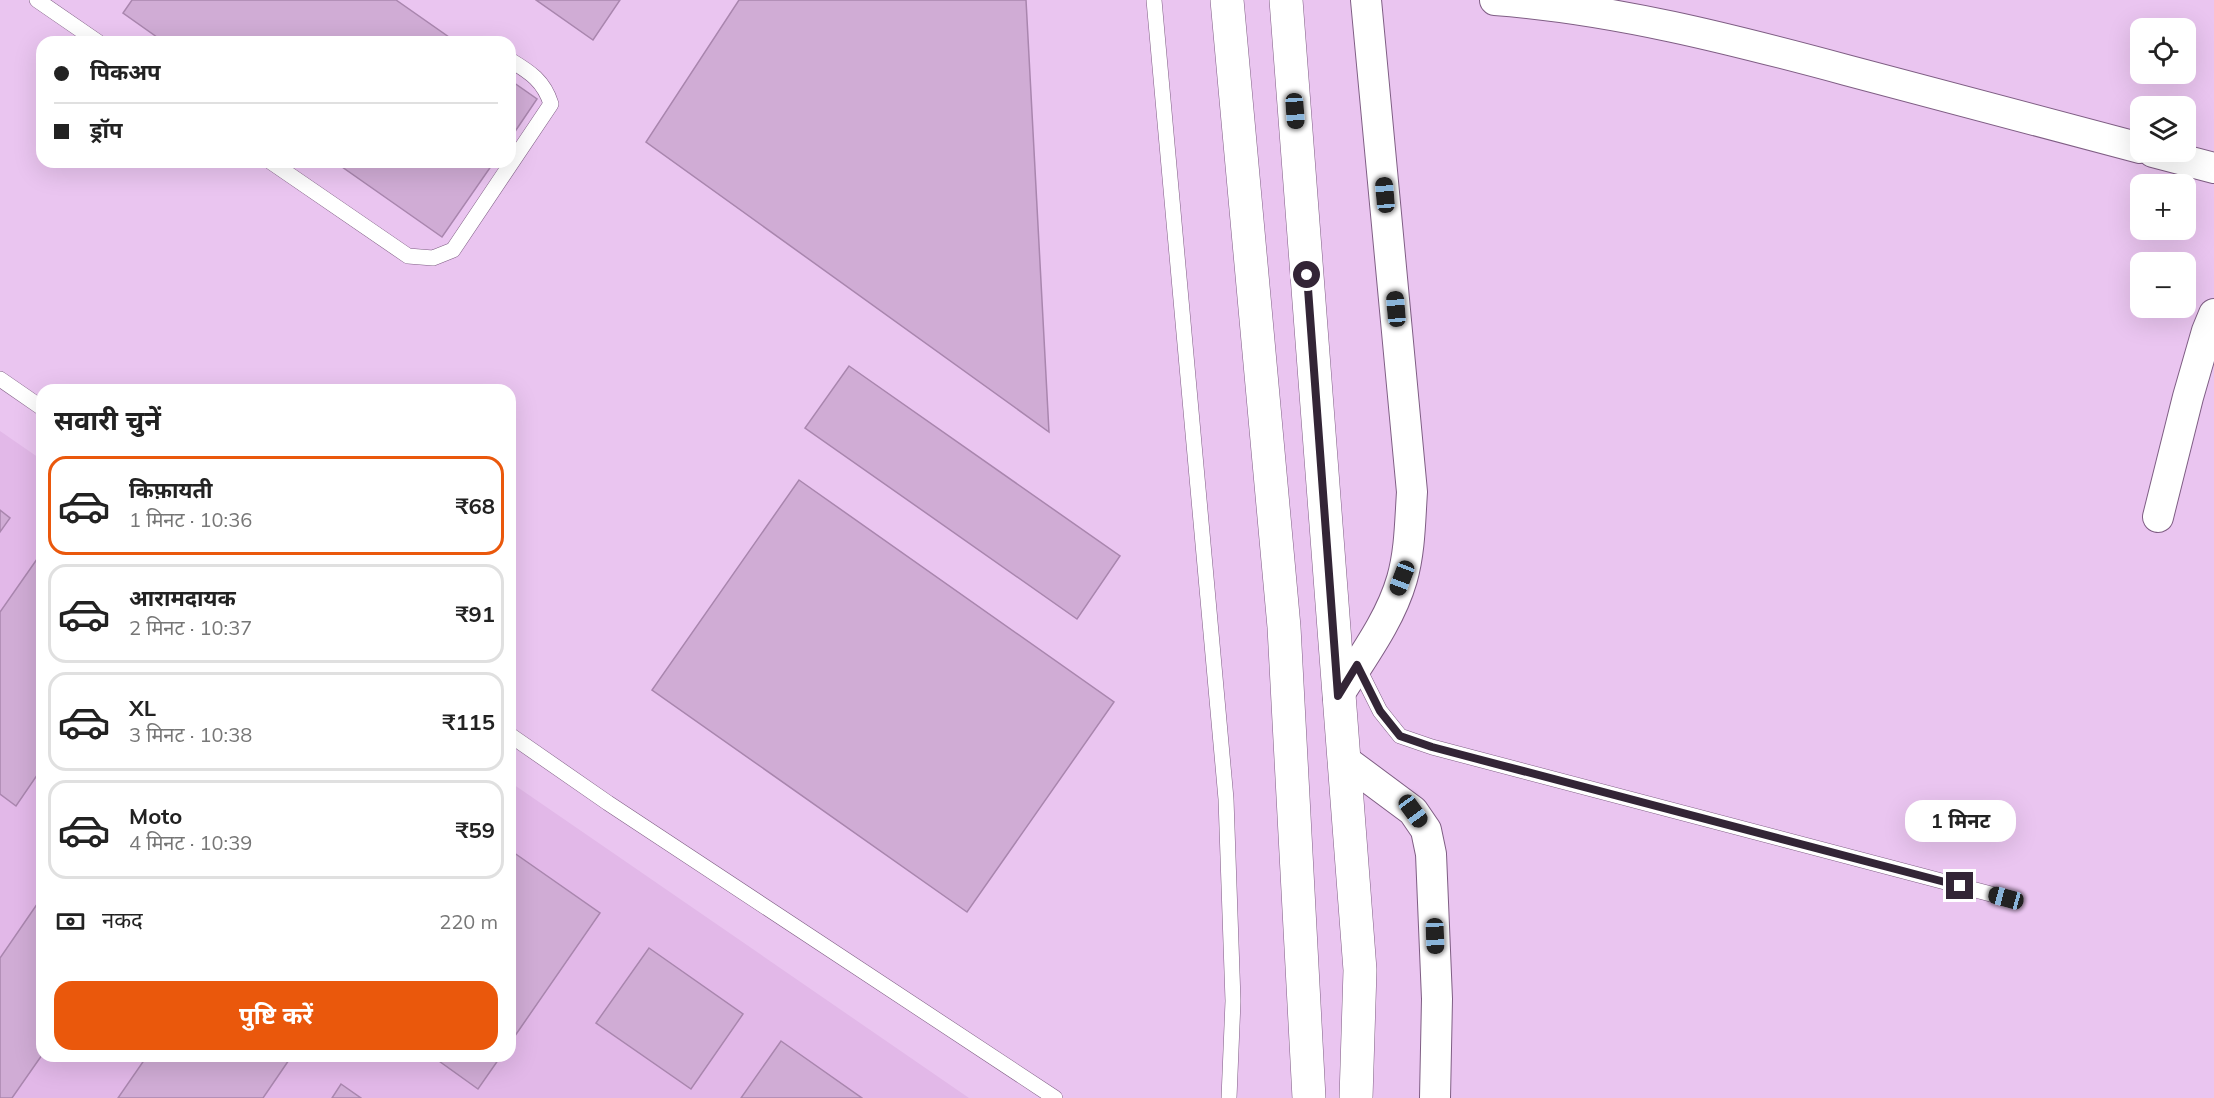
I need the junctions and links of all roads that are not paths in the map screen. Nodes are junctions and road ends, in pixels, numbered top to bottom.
1 (37, 0) edge
2 (1154, 0) edge
3 (1227, 0) edge
4 (1286, 0) edge
5 (1366, 0) edge
6 (1495, 0) edge
7 (89, 36) edge
8 (516, 64) edge
9 (2130, 145) edge
10 (516, 156) edge
11 (2191, 162) edge
12 (280, 168) edge
13 (508, 168) edge
14 (2214, 168) edge
15 (2214, 314) edge
16 (0, 379) edge
17 (36, 404) edge
18 (2158, 517) dead end
19 (1357, 665) junction
20 (1338, 696) junction
21 (516, 739) edge
22 (1343, 759) junction
23 (2006, 898) dead end
24 (1056, 1098) edge
25 (1229, 1098) edge
26 (1309, 1098) edge
27 (1356, 1098) edge
28 (1435, 1098) edge

1 - 7 lane
2 - 25 lane
3 - 26 street
4 - 20 street
5 - 19 street
6 - 9 street
8 - 10 lane
11 - 14 street
12 - 13 lane
15 - 18 street
16 - 17 lane
19 - 20 street
19 - 23 lane
20 - 22 street
21 - 24 lane
22 - 27 street
22 - 28 street

